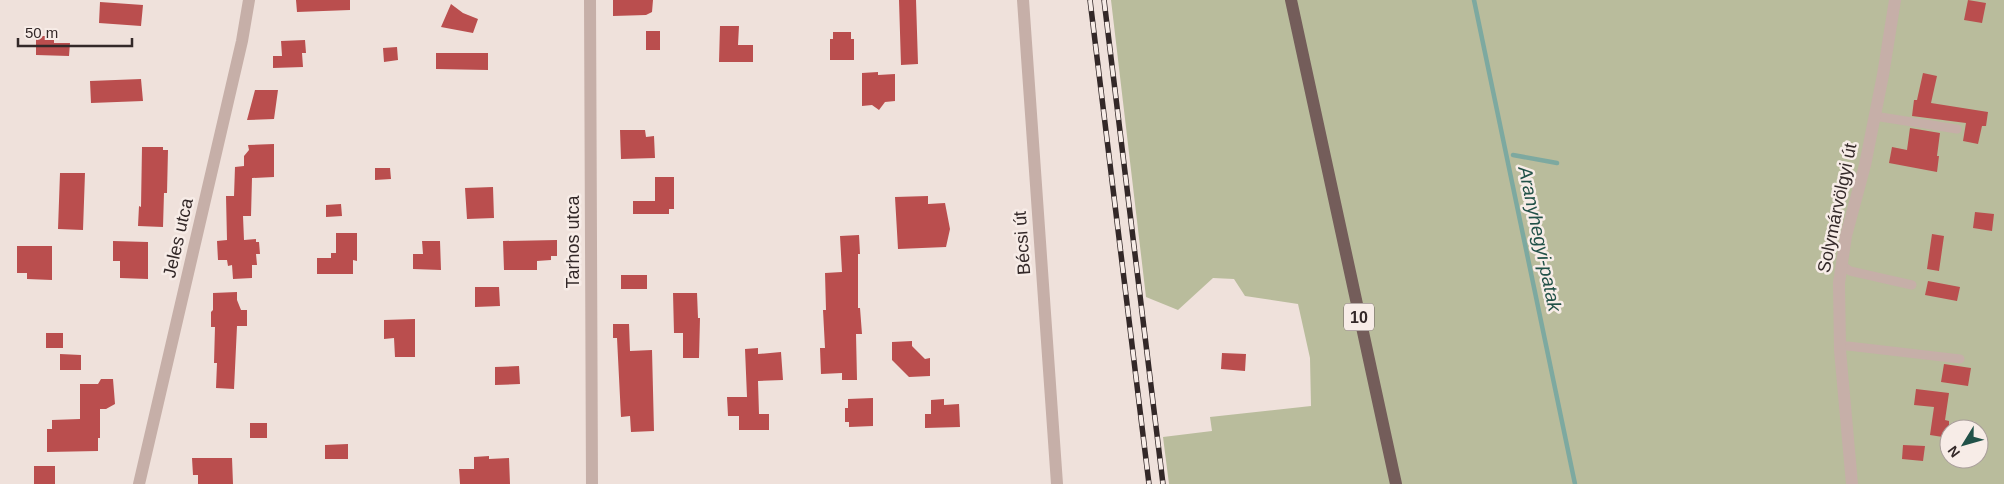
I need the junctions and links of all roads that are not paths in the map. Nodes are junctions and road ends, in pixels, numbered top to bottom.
1 (249, 0) edge
2 (590, 0) edge
3 (1023, 0) edge
4 (1291, 0) edge
5 (1895, 0) edge
6 (1874, 116) junction
7 (1957, 129) dead end
8 (1842, 265) junction
9 (1912, 285) dead end
10 (1840, 346) junction
11 (1960, 359) dead end
12 (139, 484) edge
13 (592, 484) edge
14 (1057, 484) edge
15 (1396, 484) edge
16 (1852, 484) edge

1 - 12 street, Jeles utca
2 - 13 street, Tarhos utca
3 - 14 street, Bécsi út
4 - 15 main road, 10
5 - 6 street, Solymárvölgyi út
6 - 7 lane
6 - 8 street, Solymárvölgyi út
8 - 9 lane
8 - 10 street, Solymárvölgyi út
10 - 11 lane
10 - 16 street, Solymárvölgyi út

